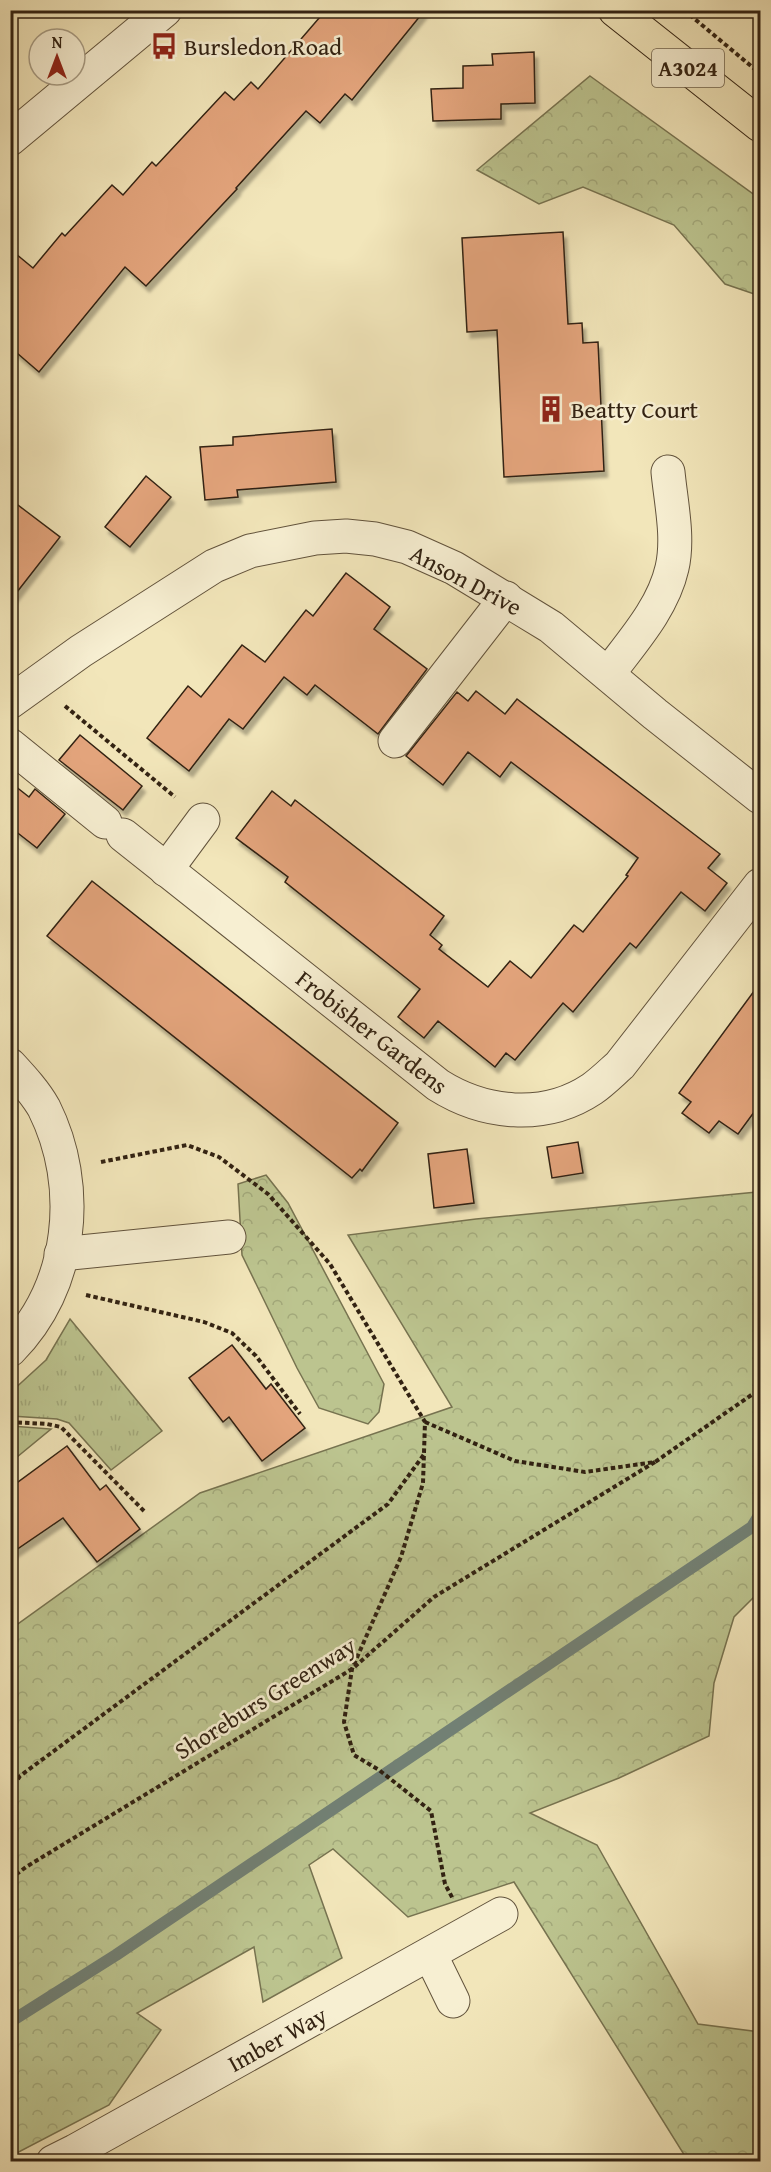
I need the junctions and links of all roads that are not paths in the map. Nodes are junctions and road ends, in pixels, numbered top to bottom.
1 (165, 10) edge
2 (615, 10) edge
3 (760, 125) edge
4 (10, 139) edge
5 (669, 472) dead end
6 (506, 598) junction
7 (608, 674) junction
8 (10, 702) edge
9 (395, 741) dead end
10 (10, 745) edge
11 (760, 797) edge
12 (203, 820) road end
13 (166, 870) junction
14 (760, 885) edge
15 (10, 1065) edge
16 (229, 1237) dead end
17 (61, 1254) junction
18 (10, 1350) edge
19 (501, 1914) dead end
20 (430, 1954) junction
21 (453, 2001) dead end
22 (53, 2162) edge

1 - 4 street
2 - 3 main road, A3024
5 - 7 street
6 - 7 street, Anson Drive
6 - 8 street, Anson Drive
6 - 9 street
7 - 11 street, Anson Drive
10 - 13 street, Frobisher Gardens
12 - 13 street
13 - 14 street, Frobisher Gardens
15 - 17 street
16 - 17 street
17 - 18 street
19 - 20 street, Imber Way
20 - 21 street
20 - 22 street, Imber Way

